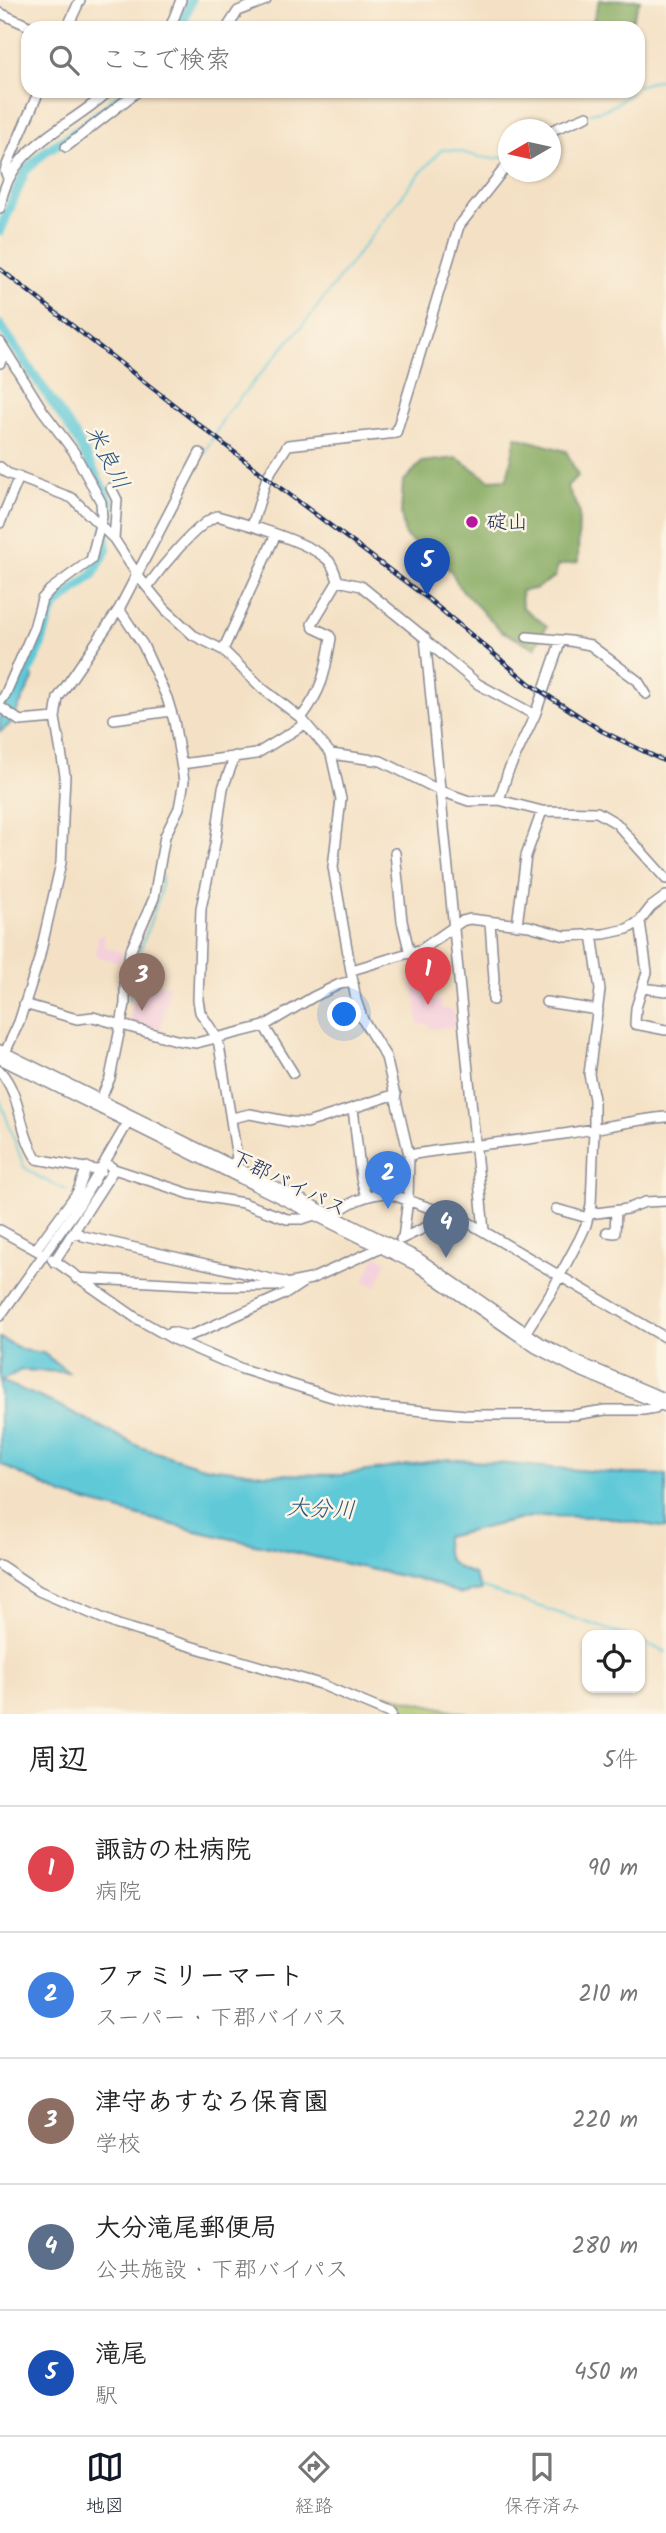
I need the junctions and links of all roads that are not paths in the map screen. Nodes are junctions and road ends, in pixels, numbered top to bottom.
1 (80, 0) edge
2 (181, 0) edge
3 (266, 0) edge
4 (0, 13) edge
5 (70, 21) edge
6 (173, 21) edge
7 (232, 21) edge
8 (21, 23) edge
9 (36, 98) edge
10 (100, 98) edge
11 (129, 98) edge
12 (587, 116) dead end
13 (561, 127) edge
14 (66, 147) dead end
15 (8, 178) junction
16 (498, 178) edge
17 (0, 208) edge
18 (0, 342) edge
19 (0, 352) edge
20 (0, 362) edge
21 (200, 453) dead end
22 (0, 467) edge
23 (19, 477) junction
24 (111, 488) dead end
25 (0, 523) edge
26 (99, 523) junction
27 (252, 526) junction
28 (276, 534) junction
29 (114, 539) junction
30 (138, 576) junction
31 (338, 581) junction
32 (147, 587) junction
33 (119, 609) junction
34 (527, 637) dead end
35 (561, 640) junction
36 (426, 641) junction
37 (223, 650) junction
38 (646, 694) dead end
39 (0, 704) edge
40 (171, 711) junction
41 (535, 715) junction
42 (55, 718) junction
43 (114, 719) dead end
44 (303, 721) junction
45 (331, 754) junction
46 (235, 756) junction
47 (181, 764) junction
48 (441, 791) junction
49 (499, 800) junction
50 (542, 811) junction
51 (395, 853) dead end
52 (666, 879) edge
53 (666, 896) edge
54 (640, 921) junction
55 (490, 922) junction
56 (517, 925) junction
57 (454, 927) junction
58 (592, 934) junction
59 (410, 954) junction
60 (352, 970) junction
61 (353, 981) junction
62 (642, 988) junction
63 (666, 991) edge
64 (493, 1000) dead end
65 (546, 1002) dead end
66 (24, 1004) junction
67 (598, 1010) junction
68 (123, 1025) junction
69 (264, 1026) junction
70 (666, 1030) edge
71 (217, 1038) junction
72 (1, 1057) edge
73 (0, 1071) edge
74 (293, 1073) dead end
75 (396, 1094) junction
76 (98, 1103) junction
77 (353, 1108) junction
78 (666, 1117) edge
79 (232, 1118) junction
80 (130, 1119) junction
81 (594, 1129) junction
82 (476, 1144) junction
83 (408, 1155) junction
84 (87, 1167) junction
85 (107, 1168) junction
86 (231, 1169) junction
87 (366, 1197) junction
88 (408, 1199) junction
89 (666, 1201) edge
90 (556, 1209) dead end
91 (616, 1211) junction
92 (315, 1215) junction
93 (455, 1216) junction
94 (589, 1216) junction
95 (331, 1219) junction
96 (0, 1230) edge
97 (74, 1231) junction
98 (484, 1231) junction
99 (615, 1233) dead end
100 (403, 1238) junction
101 (385, 1246) junction
102 (560, 1274) junction
103 (76, 1278) junction
104 (306, 1280) junction
105 (289, 1284) junction
106 (0, 1316) edge
107 (157, 1330) junction
108 (525, 1333) junction
109 (666, 1338) edge
110 (664, 1401) edge
111 (0, 1565) edge
112 (391, 1714) edge

1 - 5 street
2 - 6 street
3 - 7 street
4 - 8 street
9 - 15 street
10 - 15 street
11 - 14 street
12 - 13 street
15 - 17 street
16 - 27 street
18 - 26 street
19 - 20 street
21 - 30 street
22 - 23 street
23 - 25 street
23 - 26 street
24 - 29 street
26 - 29 street
26 - 39 street
27 - 28 street
27 - 32 street
28 - 31 street
28 - 37 street
29 - 30 street
30 - 32 street
30 - 33 street
31 - 36 street
31 - 44 street
32 - 37 street
33 - 40 street
33 - 42 street
34 - 35 street
35 - 38 street
35 - 41 street
36 - 41 street
36 - 48 street
37 - 44 street
39 - 42 street
40 - 43 street
40 - 47 street
41 - 49 street
42 - 66 street
44 - 45 street
44 - 46 street
45 - 48 street
45 - 60 street
46 - 47 street
46 - 71 street
47 - 68 street
48 - 49 street
48 - 57 street
49 - 50 street
50 - 52 street
50 - 56 street
51 - 59 street
53 - 54 street
54 - 58 street
54 - 62 street
55 - 56 street
55 - 57 street
55 - 64 street
56 - 58 street
57 - 59 street
57 - 82 street
58 - 67 street
59 - 60 street
60 - 61 street
61 - 69 street
61 - 75 street
62 - 63 street
62 - 70 street
65 - 67 street
66 - 68 street
66 - 72 street
67 - 81 street
68 - 71 street
68 - 76 street
69 - 71 street
69 - 74 street
71 - 79 street
72 - 76 street
73 - 84 street
75 - 77 street
75 - 83 street
76 - 80 street
77 - 79 street
77 - 87 street
78 - 81 street
79 - 86 street
80 - 85 street
80 - 86 street
81 - 82 street
81 - 94 street
82 - 83 street
82 - 98 street
83 - 88 street
84 - 85 street
84 - 96 street
85 - 92 street
85 - 97 street
85 - 106 street
86 - 92 street, 下郡バイパス
86 - 95 street
87 - 88 street
87 - 95 street
88 - 93 street
88 - 100 street
89 - 91 street
90 - 94 street
91 - 94 street
91 - 99 street
92 - 95 street, 下郡バイパス
93 - 98 street
93 - 100 street
94 - 102 street
95 - 101 street
97 - 103 street
97 - 105 street
98 - 102 street
100 - 101 street
101 - 104 street
101 - 108 street
101 - 110 street
102 - 108 street
102 - 109 street
103 - 105 street
103 - 107 street
104 - 105 street
104 - 107 street
107 - 110 street
108 - 110 street
111 - 112 street

